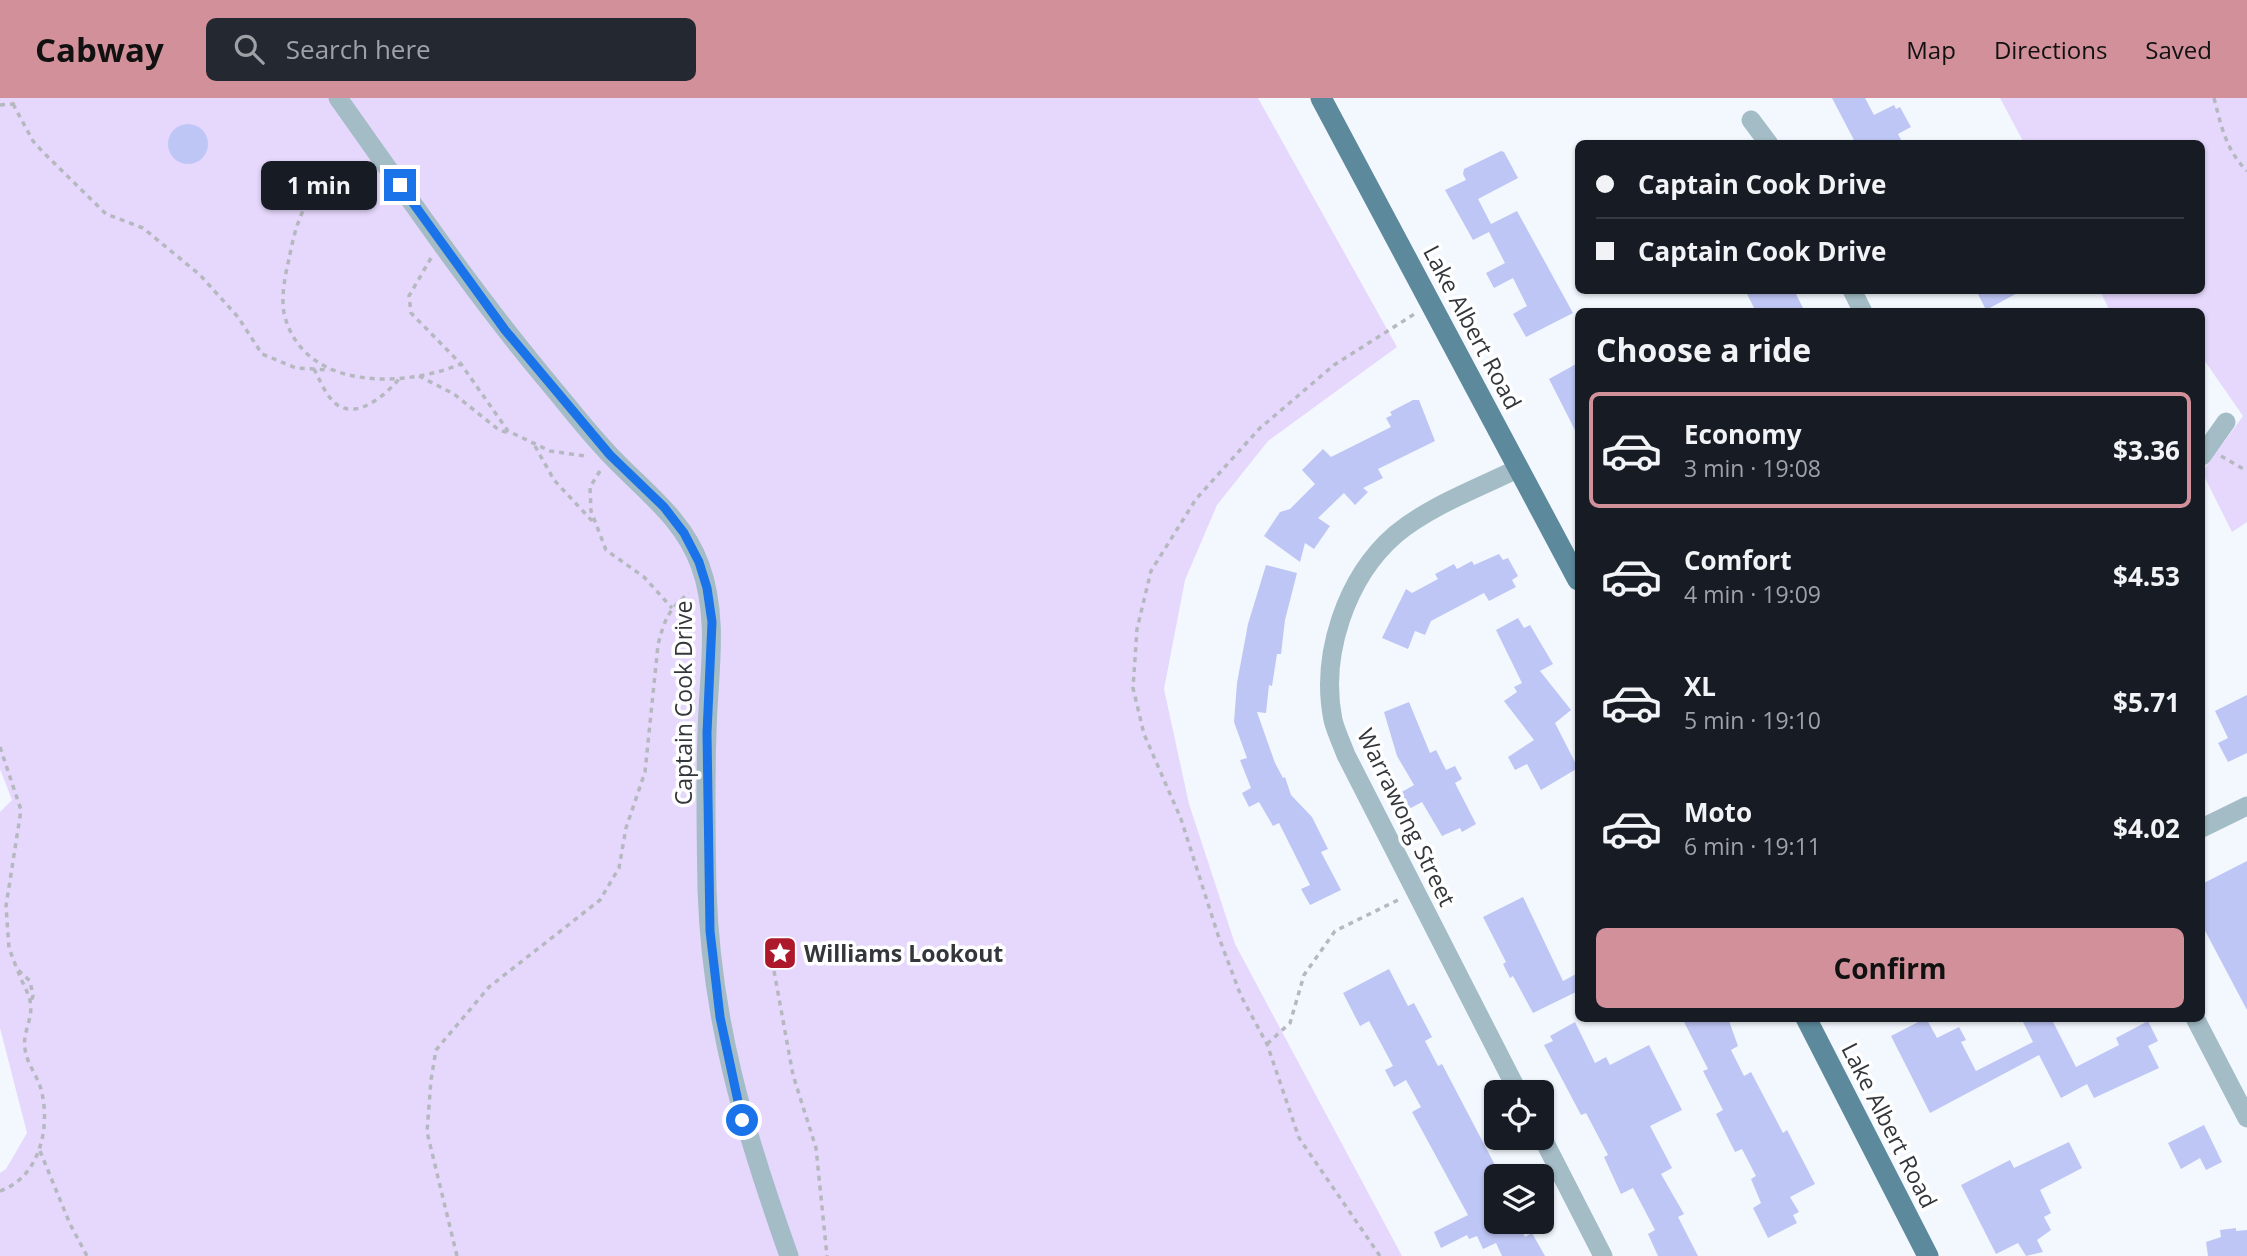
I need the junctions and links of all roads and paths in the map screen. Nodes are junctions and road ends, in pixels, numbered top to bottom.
1 (16, 98) edge
2 (338, 98) edge
3 (1321, 98) edge
4 (2214, 98) edge
5 (13, 104) junction
6 (0, 105) edge
7 (1751, 120) dead end
8 (1766, 140) edge
9 (387, 166) junction
10 (2247, 171) edge
11 (440, 240) junction
12 (1431, 304) junction
13 (461, 364) junction
14 (314, 369) junction
15 (330, 370) junction
16 (417, 375) junction
17 (401, 378) junction
18 (2226, 422) dead end
19 (512, 433) junction
20 (534, 445) junction
21 (2205, 451) edge
22 (610, 455) junction
23 (1519, 468) junction
24 (2247, 471) edge
25 (595, 523) junction
26 (1575, 574) edge
27 (705, 582) junction
28 (672, 608) junction
29 (0, 747) edge
30 (2247, 806) edge
31 (2205, 827) edge
32 (1415, 891) junction
33 (18, 969) junction
34 (774, 971) dead end
35 (30, 1001) junction
36 (1808, 1022) edge
37 (2197, 1022) edge
38 (1267, 1044) junction
39 (1512, 1080) edge
40 (2247, 1118) edge
41 (1549, 1150) edge
42 (40, 1151) junction
43 (0, 1191) edge
44 (87, 1256) edge
45 (457, 1256) edge
46 (789, 1256) edge
47 (827, 1256) edge
48 (1380, 1256) edge
49 (1603, 1256) edge
50 (1928, 1256) edge

1 - 5 path
2 - 9 street, Captain Cook Drive
3 - 12 main road, Lake Albert Road
4 - 10 path
5 - 6 path
5 - 14 path
7 - 8 street
9 - 11 street, Captain Cook Drive
9 - 15 path
11 - 13 path
11 - 22 street, Captain Cook Drive
12 - 23 main road, Lake Albert Road
12 - 38 path
13 - 16 path
13 - 19 path
14 - 15 path
14 - 17 path
15 - 17 path
16 - 17 path
16 - 19 path
18 - 21 street
19 - 20 path
20 - 22 path
20 - 25 path
21 - 24 path
22 - 25 path
22 - 27 street, Captain Cook Drive
23 - 26 main road, Lake Albert Road
23 - 32 street, Warrawong Street
25 - 28 path
27 - 28 path
27 - 46 street, Captain Cook Drive
28 - 45 path
29 - 33 path
30 - 31 street
32 - 38 path
32 - 39 street, Warrawong Street
33 - 35 path
33 - 35 path
34 - 47 path
35 - 42 path
36 - 50 main road, Lake Albert Road
37 - 40 street
38 - 48 path
41 - 49 street
42 - 43 path
42 - 44 path

